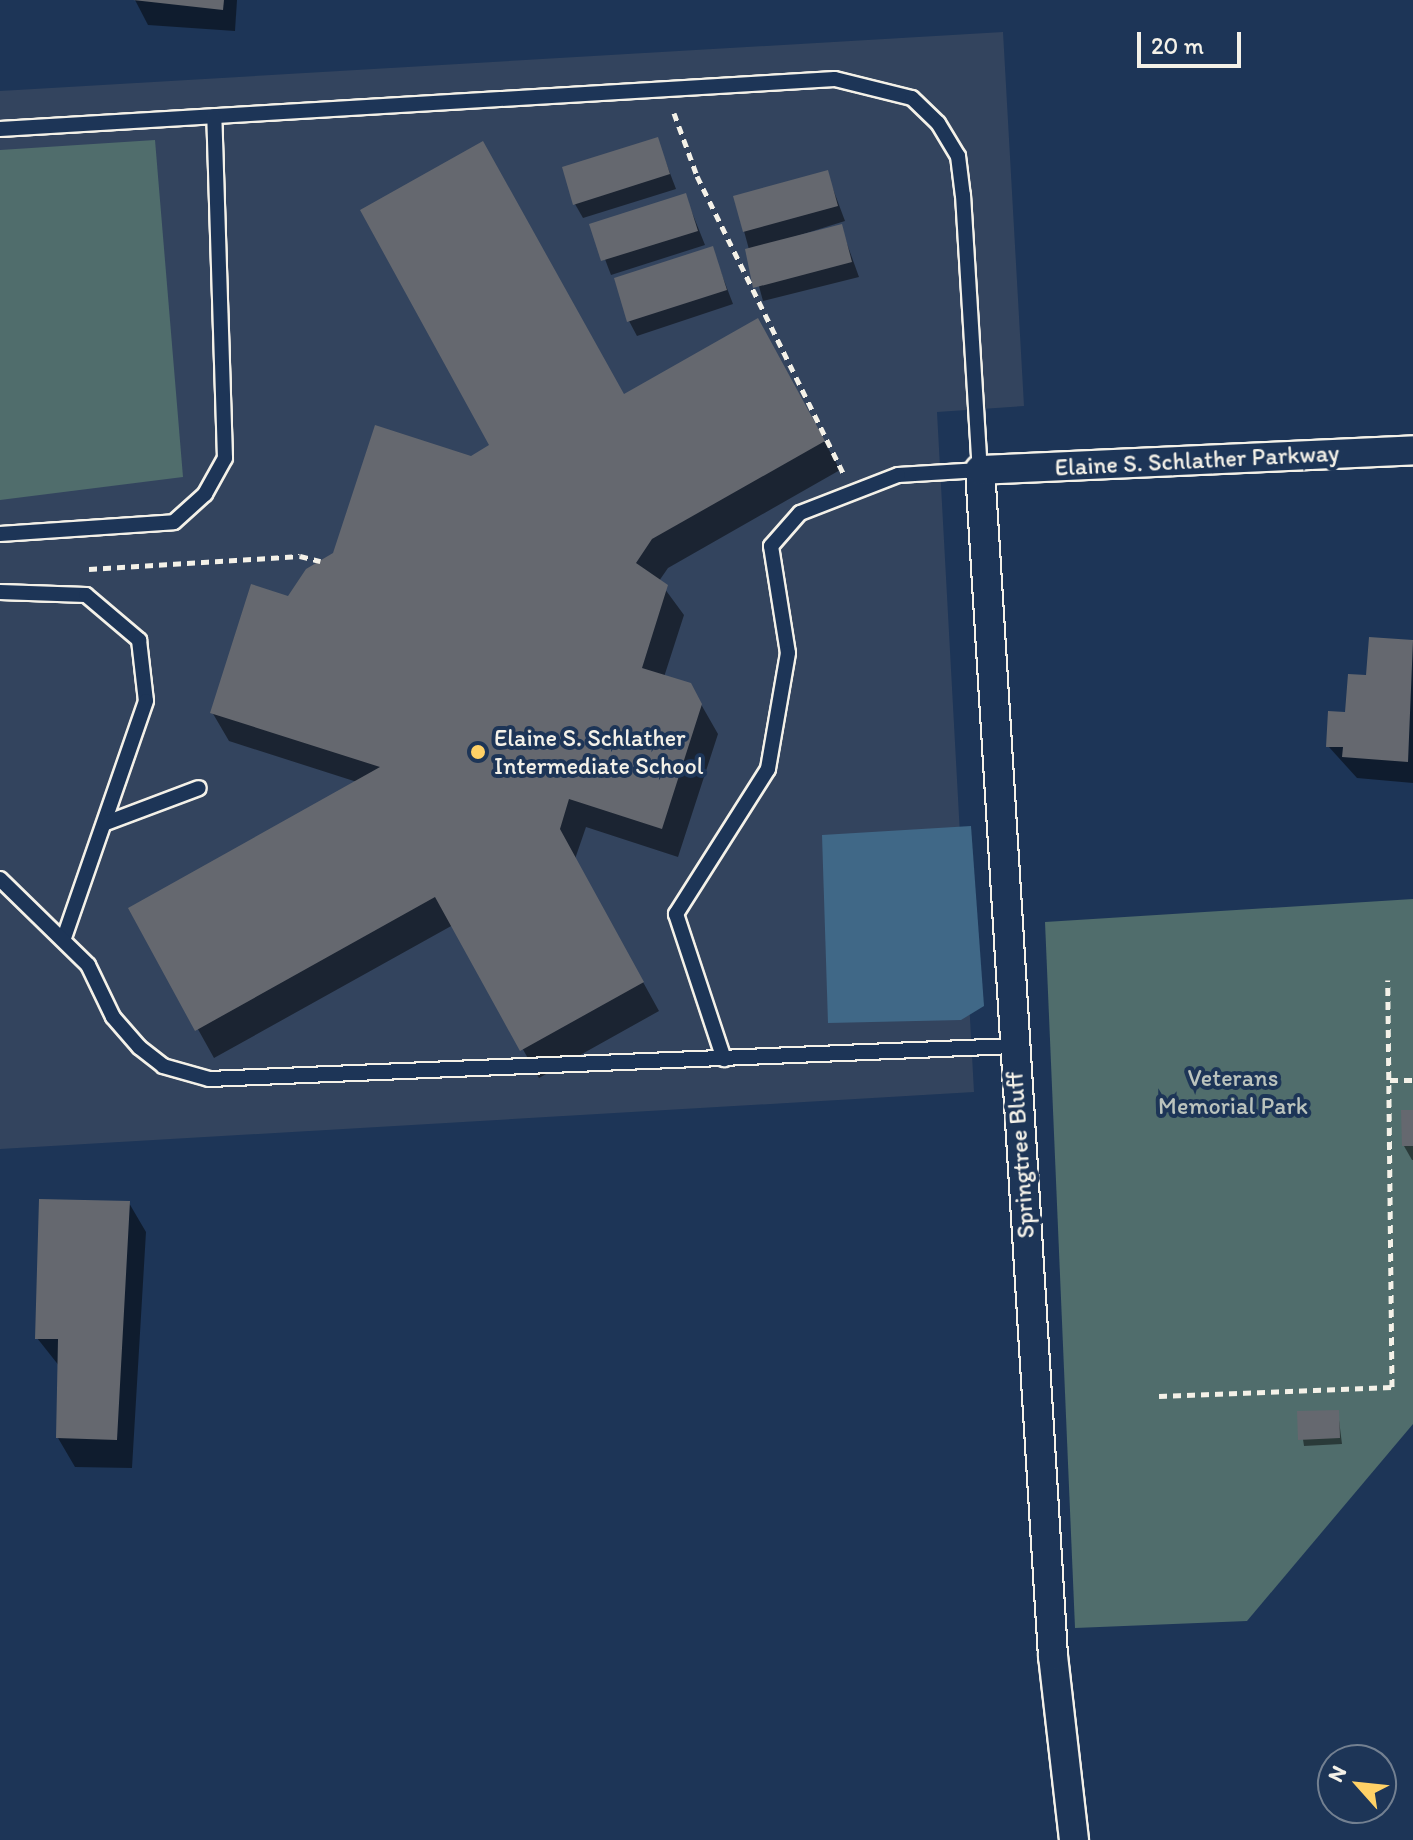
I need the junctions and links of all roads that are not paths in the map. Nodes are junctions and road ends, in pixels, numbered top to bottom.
1 (214, 116) junction
2 (0, 129) edge
3 (1413, 450) edge
4 (980, 470) junction
5 (0, 534) edge
6 (0, 592) edge
7 (199, 788) dead end
8 (106, 823) junction
9 (0, 879) edge
10 (64, 938) junction
11 (1012, 1046) junction
12 (724, 1059) junction
13 (1074, 1840) edge

1 - 2 lane
1 - 4 lane
1 - 5 lane
3 - 4 street, Elaine S. Schlather Parkway
4 - 11 street, Springtree Bluff
4 - 12 lane
6 - 8 lane
7 - 8 lane
8 - 10 lane
9 - 10 lane
10 - 12 lane
11 - 12 lane
11 - 13 street, Springtree Bluff

